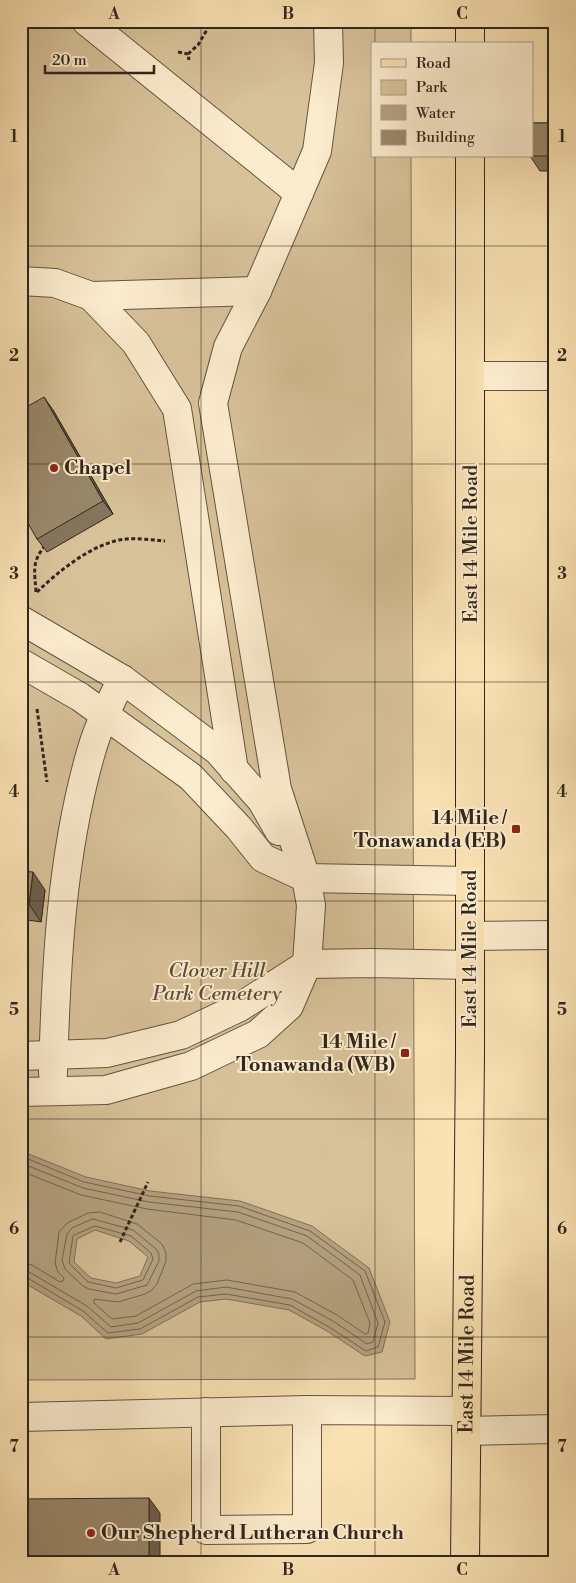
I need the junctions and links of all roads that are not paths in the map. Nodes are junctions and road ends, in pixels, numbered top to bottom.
1 (86, 21) edge
2 (328, 21) edge
3 (470, 21) edge
4 (470, 42) edge
5 (470, 158) edge
6 (299, 193) junction
7 (21, 281) edge
8 (257, 291) junction
9 (91, 296) junction
10 (471, 376) junction
11 (555, 376) edge
12 (212, 403) junction
13 (176, 408) junction
14 (21, 620) edge
15 (21, 663) edge
16 (122, 679) junction
17 (104, 715) junction
18 (234, 770) junction
19 (306, 878) junction
20 (470, 881) junction
21 (555, 935) edge
22 (470, 936) junction
23 (308, 964) junction
24 (470, 965) junction
25 (21, 1056) edge
26 (53, 1056) junction
27 (21, 1092) edge
28 (52, 1092) junction
29 (307, 1410) junction
30 (206, 1412) junction
31 (21, 1417) edge
32 (466, 1421) junction
33 (555, 1429) edge
34 (465, 1562) edge

1 - 6 street
2 - 6 street
3 - 4 main road
5 - 10 main road, East 14 Mile Road
6 - 8 street
7 - 9 street
8 - 9 street
8 - 12 street
9 - 13 street
10 - 11 street
10 - 20 main road, East 14 Mile Road
12 - 13 street
12 - 19 street
13 - 18 street
14 - 16 street
15 - 17 street
16 - 17 street
16 - 18 street
17 - 19 street
17 - 26 street
18 - 19 street
19 - 20 street
19 - 23 street
20 - 22 main road, East 14 Mile Road
21 - 22 street
22 - 24 main road, East 14 Mile Road
23 - 24 street
23 - 26 street
23 - 28 street
24 - 32 main road, East 14 Mile Road
25 - 26 street
26 - 28 street
27 - 28 street
29 - 30 street
29 - 30 street
29 - 32 street
30 - 31 street
32 - 33 street
32 - 34 main road, East 14 Mile Road

